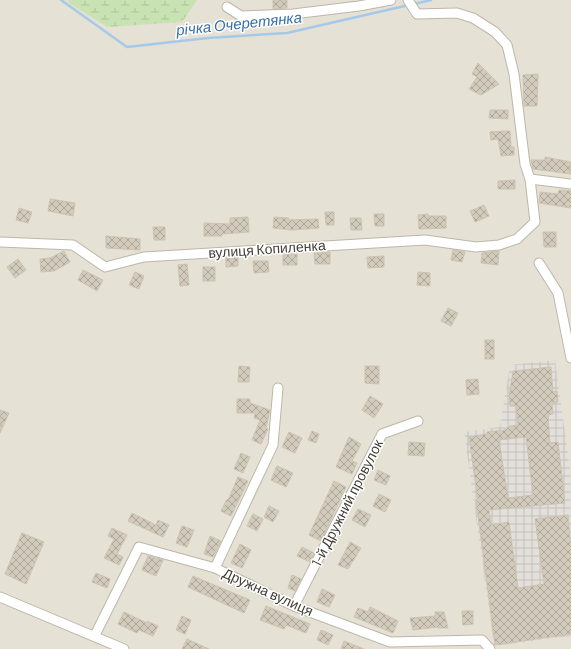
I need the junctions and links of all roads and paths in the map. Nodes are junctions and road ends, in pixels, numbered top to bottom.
1 (391, 0) edge
2 (408, 0) edge
3 (227, 7) dead end
4 (530, 179) junction
5 (571, 184) edge
6 (0, 242) edge
7 (539, 263) dead end
8 (571, 358) edge
9 (278, 388) dead end
10 (418, 421) dead end
11 (216, 568) junction
12 (0, 597) edge
13 (294, 606) junction
14 (95, 635) junction
15 (124, 649) edge
16 (490, 649) edge

1 - 3 street
2 - 4 street
4 - 5 street
4 - 6 street, вулиця Копиленка
7 - 8 street
9 - 11 street
10 - 13 street, 1-й Дружний провулок
11 - 13 street, Дружна вулиця
11 - 14 street, Дружна вулиця
12 - 14 street
13 - 16 street, Дружна вулиця
14 - 15 street

